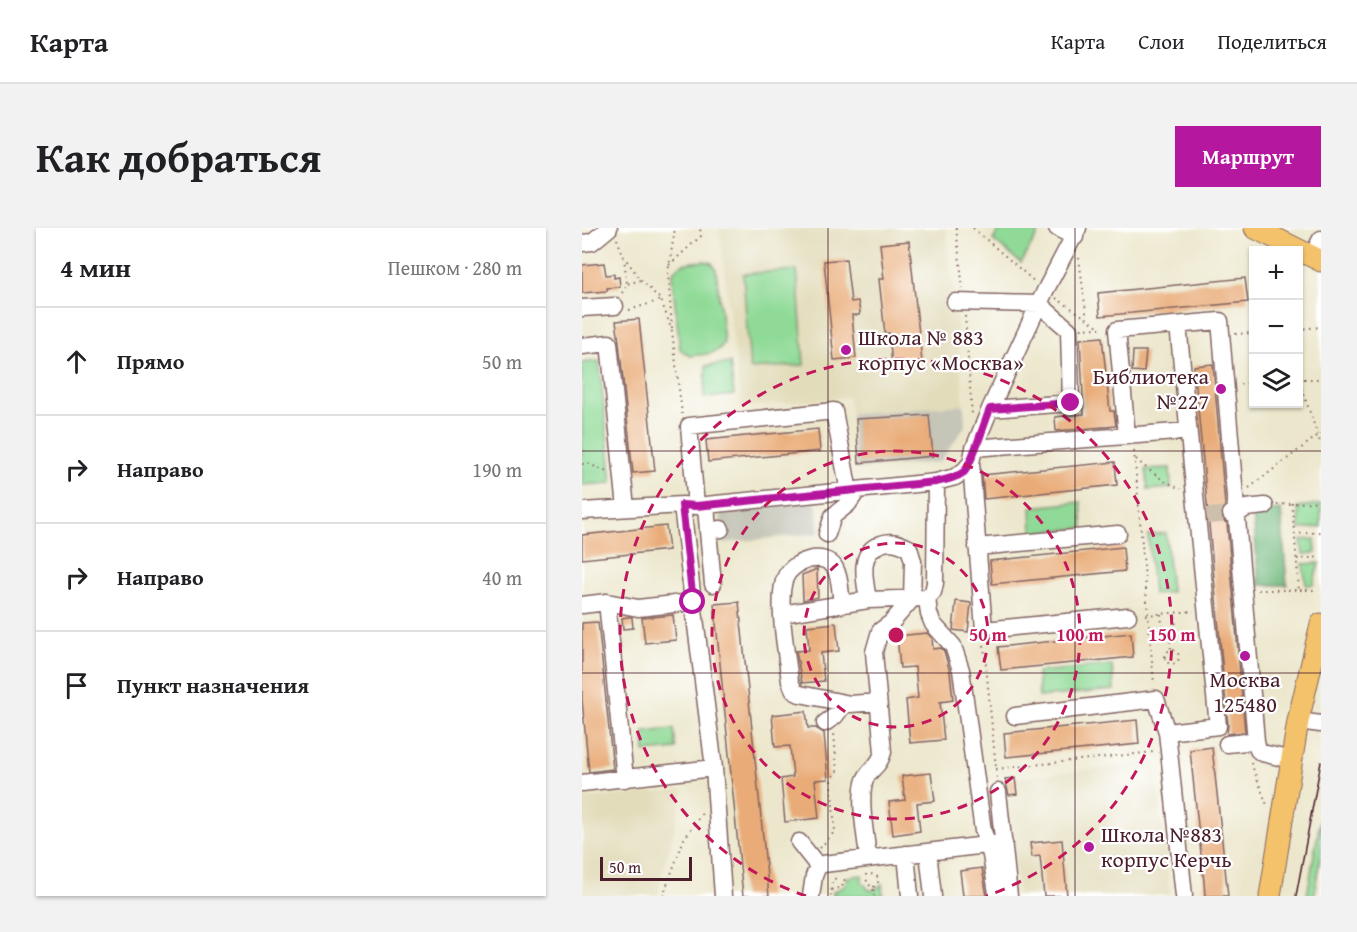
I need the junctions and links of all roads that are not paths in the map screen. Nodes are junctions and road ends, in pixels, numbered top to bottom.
1 (1057, 228) edge
2 (1255, 228) edge
3 (612, 232) edge
4 (1076, 232) edge
5 (582, 243) edge
6 (1318, 252) edge
7 (959, 302) road end
8 (1039, 304) junction
9 (615, 306) road end
10 (582, 308) edge
11 (1178, 325) junction
12 (582, 346) edge
13 (990, 409) junction
14 (1188, 431) junction
15 (1130, 435) junction
16 (973, 455) junction
17 (936, 482) junction
18 (853, 492) junction
19 (695, 505) junction
20 (1265, 506) road end
21 (626, 508) junction
22 (1234, 509) junction
23 (582, 511) edge
24 (827, 534) dead end
25 (1118, 534) dead end
26 (977, 547) junction
27 (713, 584) dead end
28 (920, 598) junction
29 (868, 600) junction
30 (607, 602) junction
31 (693, 602) junction
32 (582, 605) edge
33 (842, 605) junction
34 (782, 614) junction
35 (1128, 616) road end
36 (1321, 624) edge
37 (878, 702) junction
38 (845, 703) junction
39 (1016, 716) dead end
40 (829, 721) road end
41 (1298, 721) junction
42 (1321, 724) edge
43 (1167, 732) junction
44 (1250, 741) junction
45 (1227, 744) dead end
46 (1292, 760) junction
47 (714, 768) junction
48 (625, 778) junction
49 (582, 783) edge
50 (998, 792) road end
51 (799, 842) dead end
52 (1004, 843) junction
53 (928, 852) junction
54 (906, 854) junction
55 (815, 862) junction
56 (866, 868) junction
57 (1003, 895) edge
58 (723, 896) edge
59 (812, 896) edge
60 (910, 896) edge
61 (933, 896) edge
62 (1184, 896) edge
63 (1270, 896) edge

1 - 4 street
2 - 6 main road
3 - 5 street
4 - 8 street
7 - 8 street
8 - 13 street
8 - 13 street
9 - 10 street
11 - 14 street
11 - 15 street
11 - 22 street
12 - 21 street
13 - 16 street
14 - 15 street
14 - 43 street
15 - 16 street
16 - 17 street
16 - 26 street
17 - 18 street
17 - 28 street
18 - 19 street
18 - 19 street
18 - 24 street
19 - 21 street
19 - 27 street
19 - 31 street
20 - 22 street
21 - 23 street
22 - 44 street
25 - 26 street
26 - 35 street
28 - 29 street
28 - 29 street
28 - 37 street
28 - 57 street
29 - 33 street
30 - 31 street
30 - 32 street
30 - 48 street
31 - 47 street
33 - 34 street
33 - 34 street
34 - 38 street
36 - 41 main road
37 - 38 street
37 - 56 street
38 - 40 street
39 - 43 street
41 - 42 street
41 - 46 main road
43 - 62 street
44 - 45 street
44 - 46 street
46 - 63 main road
47 - 48 street
47 - 58 street
48 - 49 street
50 - 52 street
51 - 55 street
52 - 53 street
52 - 57 street
53 - 54 street
53 - 61 street
54 - 56 street
54 - 60 street
55 - 56 street
55 - 59 street

